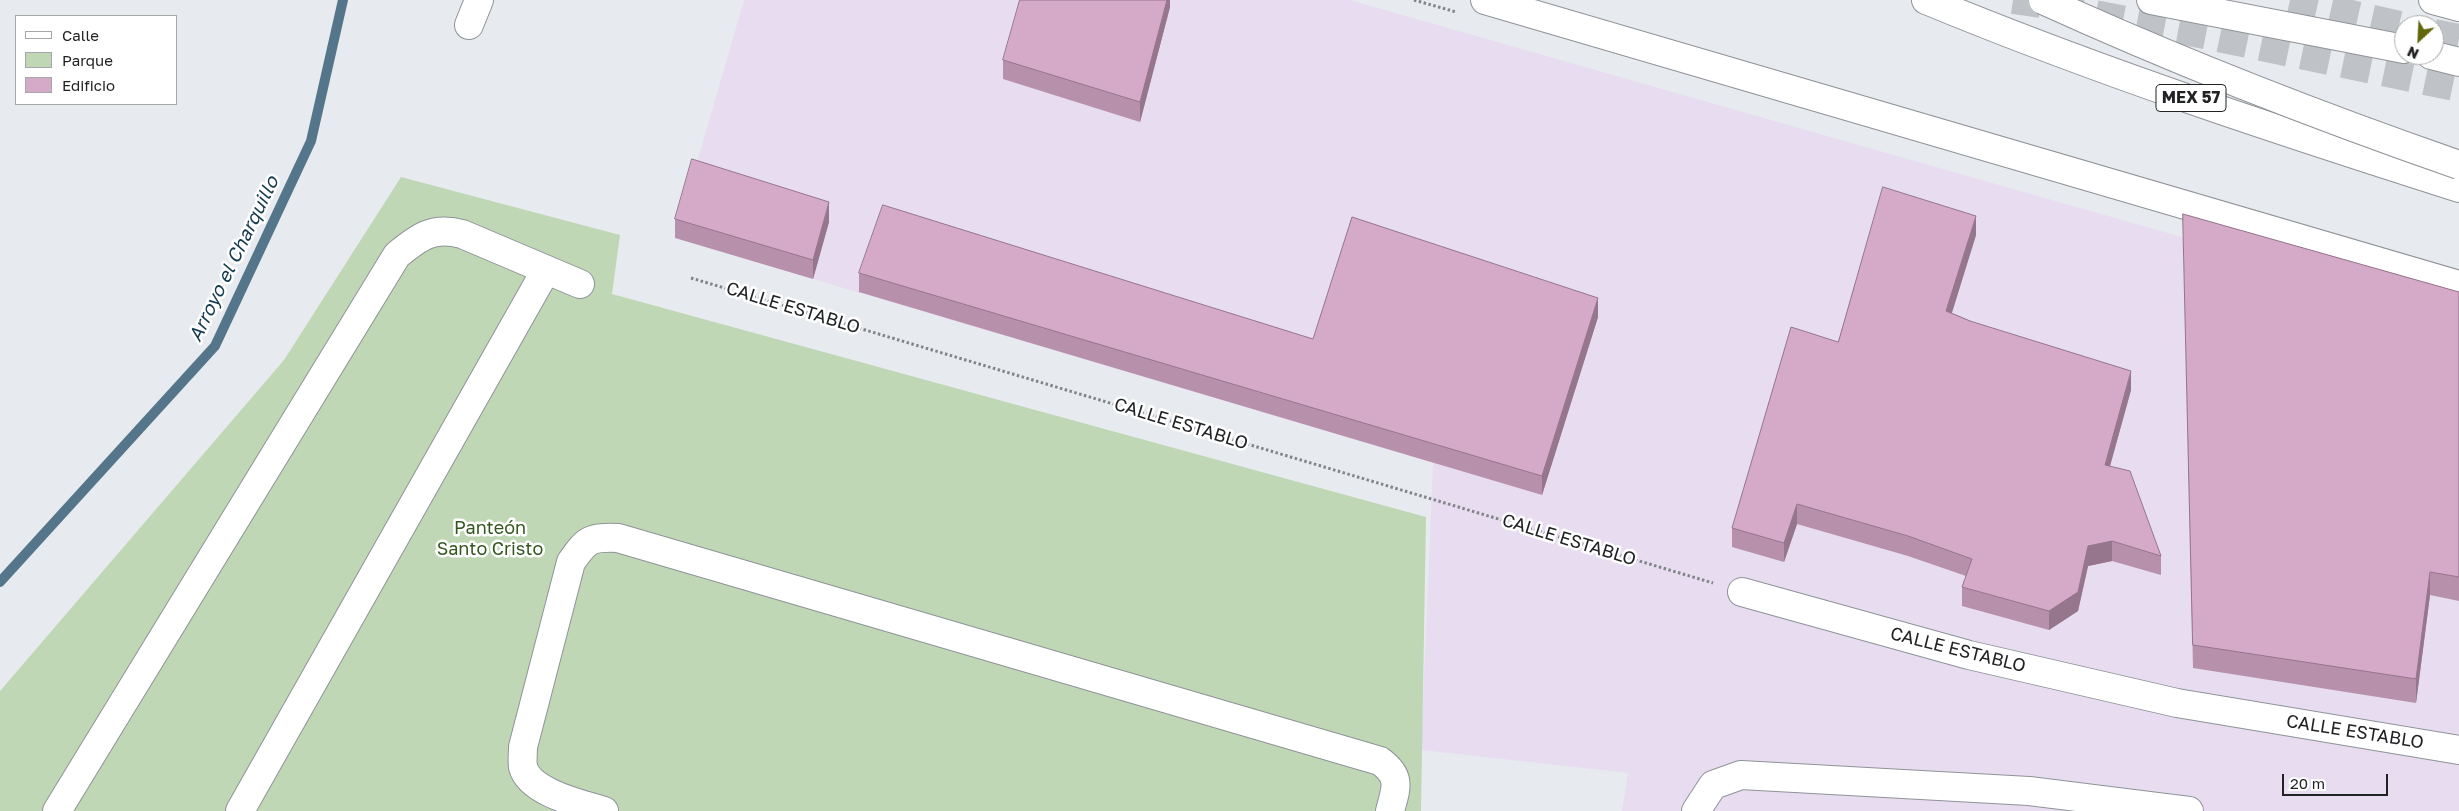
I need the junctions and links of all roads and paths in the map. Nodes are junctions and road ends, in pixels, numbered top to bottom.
1 (479, 0) edge
2 (1484, 0) edge
3 (1926, 0) edge
4 (2043, 0) edge
5 (2151, 0) edge
6 (2433, 0) edge
7 (2459, 7) edge
8 (469, 25) dead end
9 (2394, 47) edge
10 (2444, 58) edge
11 (2459, 62) edge
12 (2459, 165) edge
13 (2459, 188) edge
14 (546, 270) junction
15 (691, 278) dead end
16 (580, 284) dead end
17 (2459, 285) edge
18 (1742, 592) joint
19 (2459, 750) edge
20 (57, 811) edge
21 (240, 811) edge
22 (604, 811) edge
23 (1390, 811) edge
24 (1696, 811) edge
25 (2189, 811) edge

1 - 8 main road
2 - 17 main road
3 - 13 main road, MEX 57
4 - 12 main road, bridge
5 - 9 main road
6 - 7 main road
10 - 11 main road
14 - 16 main road
14 - 20 main road
14 - 21 main road
15 - 18 path, CALLE ESTABLO
18 - 19 main road, CALLE ESTABLO
22 - 23 main road
24 - 25 main road

